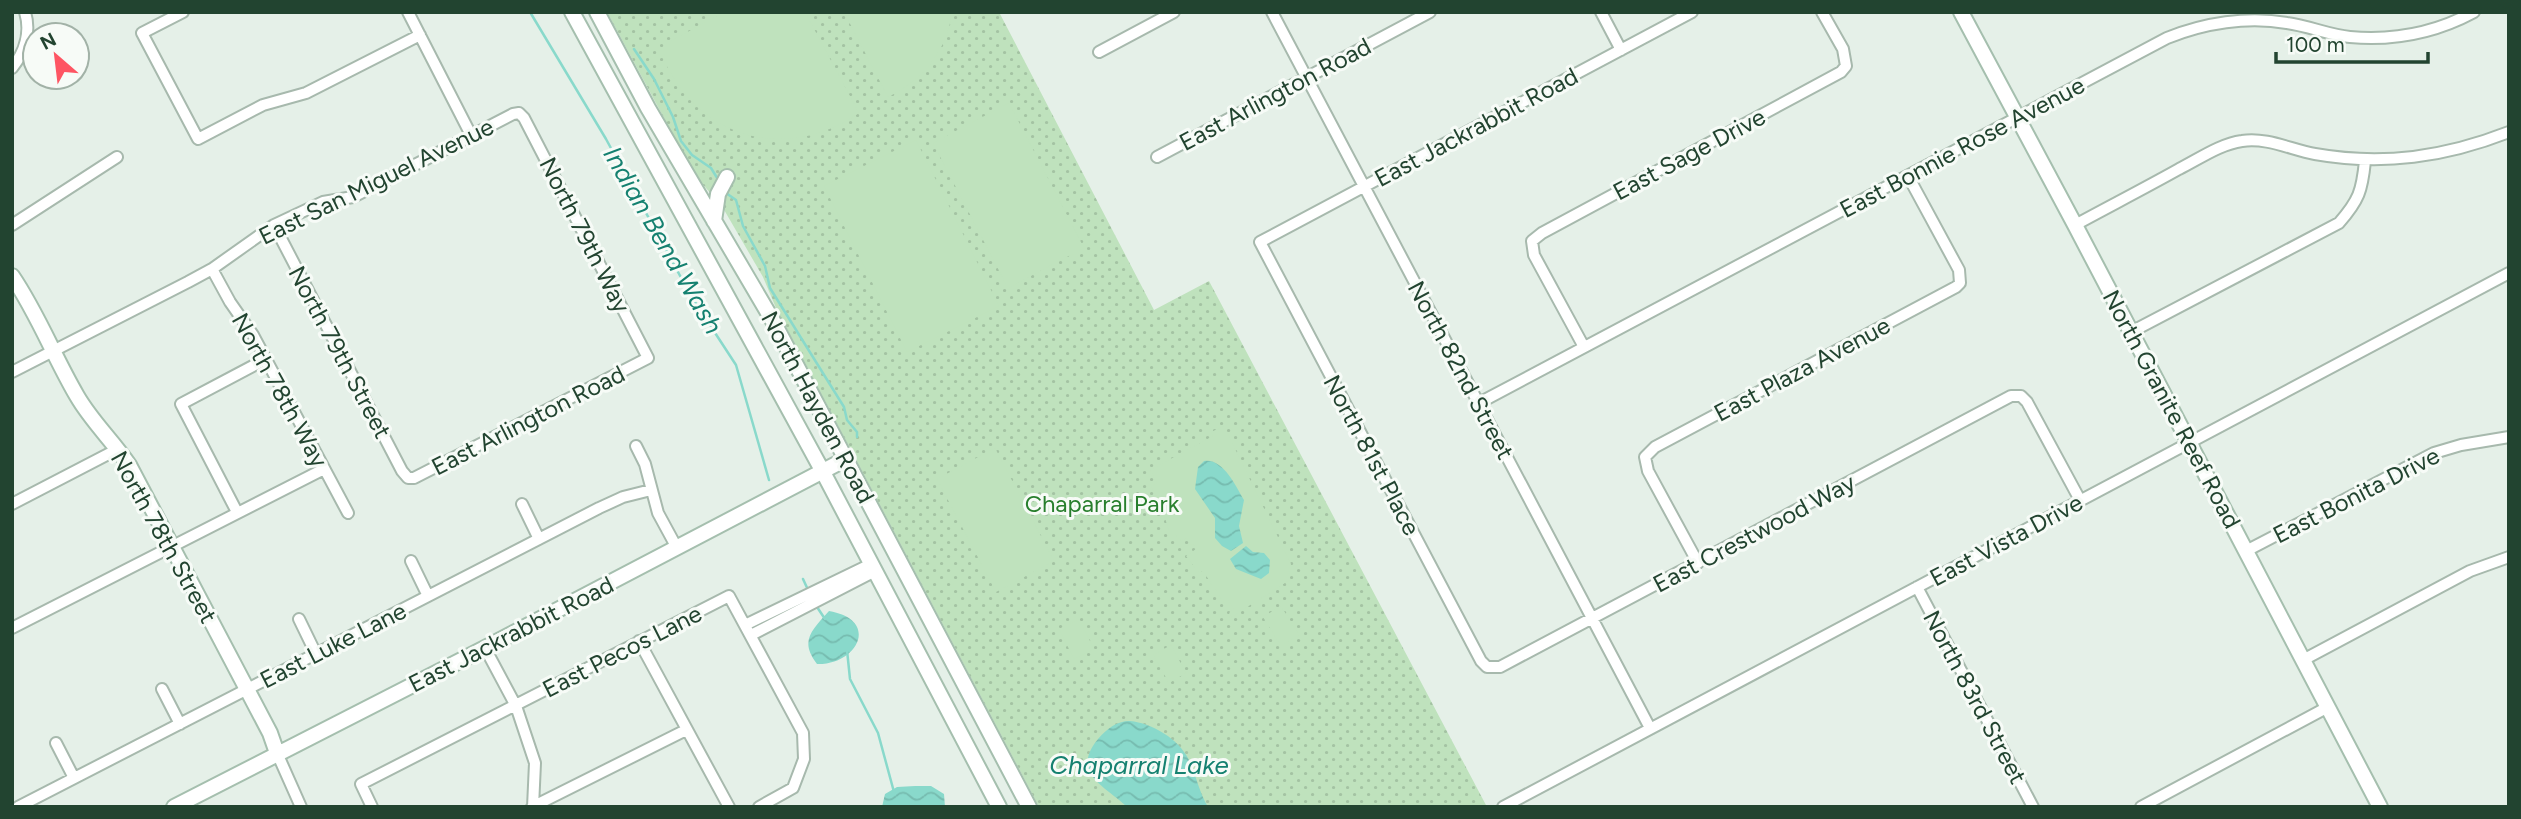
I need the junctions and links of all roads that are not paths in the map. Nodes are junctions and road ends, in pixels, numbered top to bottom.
1 (25, 12) edge
2 (183, 12) edge
3 (408, 12) edge
4 (572, 12) edge
5 (597, 12) edge
6 (1174, 12) edge
7 (1272, 12) edge
8 (1430, 12) edge
9 (1601, 12) edge
10 (1692, 12) edge
11 (1822, 12) edge
12 (1961, 12) edge
13 (2474, 12) edge
14 (420, 35) junction
15 (1621, 50) junction
16 (1099, 52) dead end
17 (12, 68) edge
18 (1307, 77) junction
19 (519, 113) joint
20 (2018, 117) junction
21 (2509, 132) edge
22 (471, 135) junction
23 (117, 157) dead end
24 (1157, 157) dead end
25 (2365, 161) junction
26 (1909, 176) junction
27 (727, 177) dead end
28 (1365, 187) junction
29 (714, 221) junction
30 (12, 225) edge
31 (274, 225) junction
32 (2075, 225) junction
33 (1260, 242) joint
34 (212, 269) junction
35 (2509, 273) edge
36 (12, 276) edge
37 (2131, 332) junction
38 (1584, 347) junction
39 (54, 350) junction
40 (648, 358) joint
41 (266, 359) junction
42 (12, 372) edge
43 (1479, 402) junction
44 (2509, 437) edge
45 (2189, 443) junction
46 (636, 446) dead end
47 (117, 449) junction
48 (846, 459) junction
49 (324, 469) junction
50 (823, 472) junction
51 (408, 478) joint
52 (651, 490) junction
53 (2080, 500) junction
54 (12, 503) edge
55 (522, 504) dead end
56 (237, 512) junction
57 (348, 513) dead end
58 (539, 539) junction
59 (172, 545) junction
60 (677, 548) junction
61 (2246, 551) junction
62 (2509, 557) edge
63 (411, 561) dead end
64 (1698, 562) junction
65 (873, 567) junction
66 (1917, 587) junction
67 (428, 596) junction
68 (299, 619) dead end
69 (1591, 619) junction
70 (12, 628) edge
71 (748, 630) junction
72 (639, 641) junction
73 (485, 648) junction
74 (316, 654) junction
75 (2303, 660) junction
76 (1487, 667) joint
77 (162, 689) dead end
78 (247, 690) junction
79 (516, 706) junction
80 (2328, 707) junction
81 (180, 724) junction
82 (1650, 727) junction
83 (686, 730) junction
84 (56, 743) dead end
85 (277, 753) junction
86 (74, 778) junction
87 (18, 807) edge
88 (174, 807) edge
89 (301, 807) edge
90 (372, 807) edge
91 (533, 807) edge
92 (729, 807) edge
93 (759, 807) edge
94 (999, 807) edge
95 (1029, 807) edge
96 (1503, 807) edge
97 (2033, 807) edge
98 (2141, 807) edge
99 (2380, 807) edge

1 - 17 street
2 - 14 street
3 - 14 street
4 - 50 street, North Hayden Road
5 - 29 street, North Hayden Road
6 - 16 street
7 - 18 street, North 82nd Street
8 - 18 street, East Arlington Road
9 - 15 street
10 - 15 street, East Jackrabbit Road
11 - 38 street, East Sage Drive
12 - 20 street, North Granite Reef Road
13 - 20 street, East Bonnie Rose Avenue
14 - 22 street
15 - 28 street, East Jackrabbit Road
18 - 24 street, East Arlington Road
18 - 28 street, North 82nd Street
19 - 22 street, East San Miguel Avenue
19 - 40 street, North 79th Way
20 - 26 street, East Bonnie Rose Avenue
20 - 32 street, North Granite Reef Road
21 - 25 street
22 - 31 street, East San Miguel Avenue
23 - 30 street
25 - 32 street
25 - 37 street
26 - 38 street, East Bonnie Rose Avenue
26 - 64 street, East Plaza Avenue
27 - 29 street
28 - 33 street, East Jackrabbit Road
28 - 43 street, North 82nd Street
29 - 48 street, North Hayden Road
31 - 34 street, East San Miguel Avenue
31 - 51 street, North 79th Street
32 - 37 street, North Granite Reef Road
33 - 76 street, North 81st Place
34 - 39 street, East San Miguel Avenue
34 - 41 street, North 78th Way
35 - 45 street, East Vista Drive
36 - 39 street, North 78th Street
37 - 45 street, North Granite Reef Road
38 - 43 street, East Bonnie Rose Avenue
39 - 42 street, East San Miguel Avenue
39 - 47 street, North 78th Street
40 - 51 street, East Arlington Road
41 - 49 street, North 78th Way
41 - 56 street
43 - 69 street, North 82nd Street
44 - 61 street, East Bonita Drive
45 - 53 street, East Vista Drive
45 - 61 street, North Granite Reef Road
46 - 52 street
47 - 54 street
47 - 59 street, North 78th Street
48 - 50 street, East Jackrabbit Road
48 - 95 street, North Hayden Road
49 - 56 street
49 - 57 street, North 78th Way
50 - 60 street, East Jackrabbit Road
50 - 65 street, North Hayden Road
52 - 58 street, East Luke Lane
52 - 60 street
53 - 64 street, East Crestwood Way
53 - 66 street, East Vista Drive
55 - 58 street
56 - 59 street
58 - 67 street, East Luke Lane
59 - 70 street
59 - 78 street, North 78th Street
60 - 73 street, East Jackrabbit Road
61 - 75 street, North Granite Reef Road
62 - 75 street
63 - 67 street
64 - 69 street, East Crestwood Way
65 - 71 street
65 - 94 street, North Hayden Road
66 - 82 street, East Vista Drive
66 - 97 street, North 83rd Street
67 - 74 street, East Luke Lane
68 - 74 street
69 - 76 street, East Crestwood Way
69 - 82 street, North 82nd Street
71 - 72 street, East Pecos Lane
71 - 93 street
72 - 79 street, East Pecos Lane
72 - 83 street
73 - 79 street
73 - 85 street, East Jackrabbit Road
74 - 78 street, East Luke Lane
75 - 80 street, North Granite Reef Road
77 - 81 street
78 - 81 street, East Luke Lane
78 - 85 street, North 78th Street
79 - 90 street, East Pecos Lane
79 - 91 street
80 - 98 street
80 - 99 street, North Granite Reef Road
81 - 86 street, East Luke Lane
82 - 96 street, East Vista Drive
83 - 91 street
83 - 92 street
84 - 86 street
85 - 88 street, East Jackrabbit Road
85 - 89 street, North 78th Street
86 - 87 street, East Luke Lane

